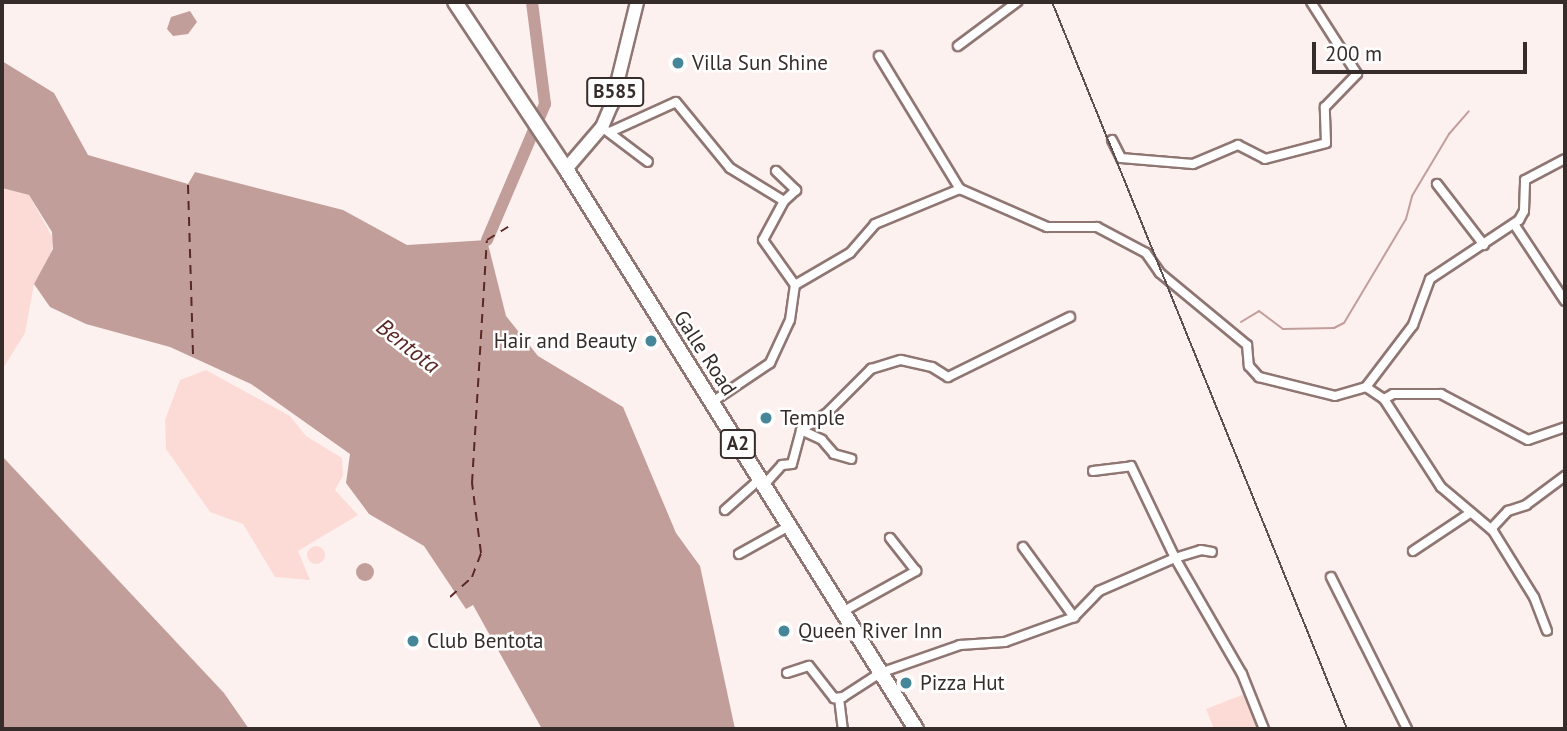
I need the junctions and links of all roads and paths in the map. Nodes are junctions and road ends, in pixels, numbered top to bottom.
1 (455, 2) edge
2 (637, 2) edge
3 (1017, 2) edge
4 (1311, 2) edge
5 (958, 47) dead end
6 (879, 56) dead end
7 (606, 130) junction
8 (1112, 140) dead end
9 (1565, 159) edge
10 (648, 162) dead end
11 (563, 165) junction
12 (776, 171) dead end
13 (1437, 184) dead end
14 (960, 189) junction
15 (784, 201) junction
16 (1514, 224) junction
17 (1484, 245) junction
18 (795, 285) junction
19 (1565, 301) edge
20 (1070, 317) dead end
21 (1366, 387) junction
22 (1384, 399) junction
23 (712, 402) junction
24 (1565, 427) edge
25 (801, 430) junction
26 (851, 459) dead end
27 (1093, 471) dead end
28 (1565, 476) edge
29 (762, 482) junction
30 (725, 510) dead end
31 (1471, 513) junction
32 (789, 526) junction
33 (1491, 529) junction
34 (890, 538) dead end
35 (1023, 547) dead end
36 (1413, 551) dead end
37 (1212, 552) dead end
38 (740, 554) dead end
39 (1175, 558) junction
40 (1331, 577) dead end
41 (842, 611) junction
42 (1074, 617) junction
43 (1547, 631) dead end
44 (787, 673) dead end
45 (880, 673) junction
46 (839, 698) junction
47 (843, 729) edge
48 (916, 729) edge
49 (1264, 729) edge
50 (1407, 729) edge

1 - 11 highway, Galle Road / A2
2 - 7 main road, B585
3 - 5 street
4 - 8 street
6 - 14 street
7 - 10 street
7 - 11 main road, B585
7 - 15 street
9 - 16 street
11 - 23 highway, Galle Road / A2
12 - 15 street
13 - 17 street
14 - 18 street
14 - 21 street
15 - 18 street
16 - 17 street
16 - 19 street
17 - 21 street
18 - 23 street
20 - 25 street
21 - 22 street
22 - 24 street
22 - 31 street
23 - 29 highway, Galle Road / A2
25 - 26 street
25 - 29 street
27 - 39 street
28 - 33 street
29 - 30 street
29 - 32 highway, Galle Road / A2
31 - 33 street
31 - 36 street
32 - 38 street
32 - 41 highway, Galle Road / A2
33 - 43 street
34 - 41 street
35 - 42 street
37 - 39 street
39 - 42 street
39 - 49 street
40 - 50 street
41 - 45 highway, Galle Road / A2
42 - 45 street
44 - 46 street
45 - 46 street
45 - 48 highway, Galle Road / A2
46 - 47 street

